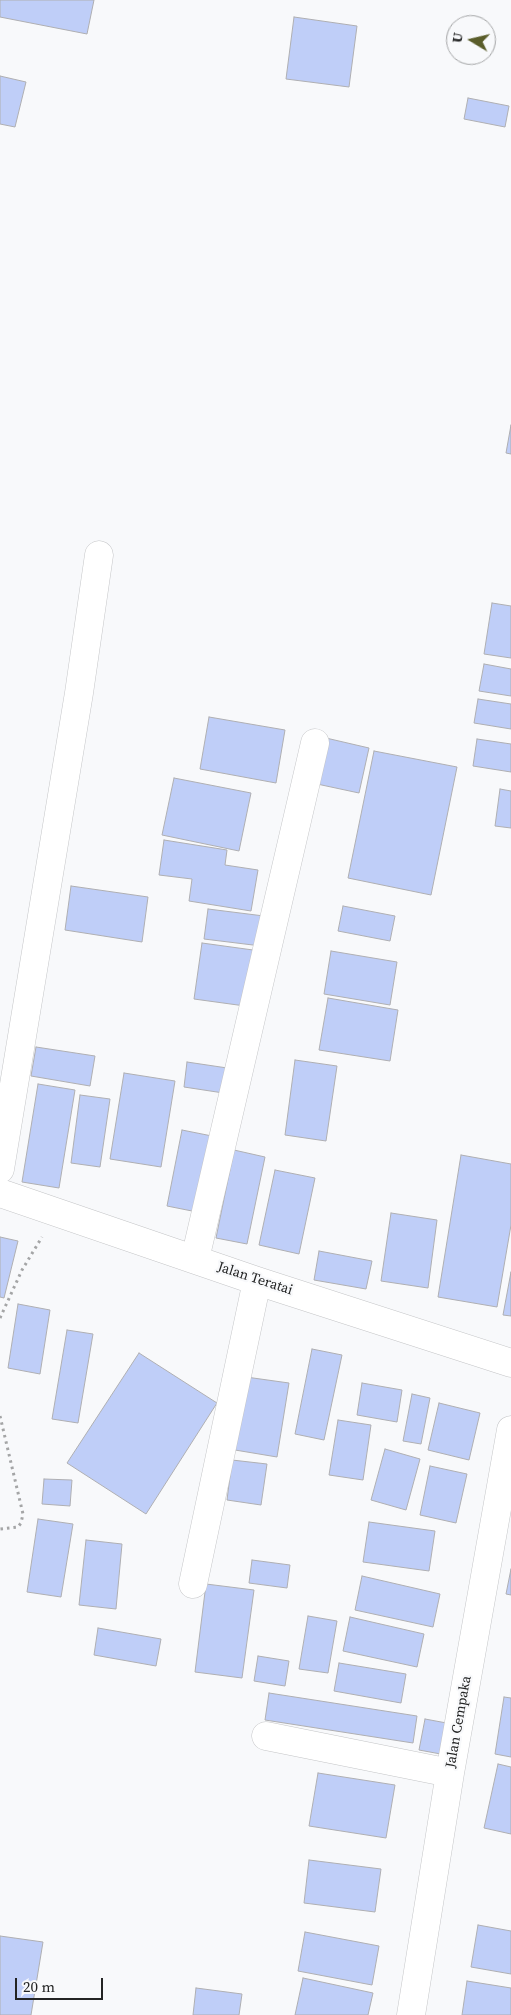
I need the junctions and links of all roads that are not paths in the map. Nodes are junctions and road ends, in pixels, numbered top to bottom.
1 (99, 555) dead end
2 (315, 743) dead end
3 (0, 1169) edge
4 (0, 1193) edge
5 (195, 1259) junction
6 (257, 1280) junction
7 (511, 1363) edge
8 (511, 1430) edge
9 (193, 1584) dead end
10 (266, 1736) dead end
11 (450, 1772) junction
12 (410, 2015) edge

1 - 3 street
2 - 5 street
4 - 5 street, Jalan Teratai
5 - 6 street, Jalan Teratai
6 - 7 street, Jalan Teratai
6 - 9 street
8 - 11 street, Jalan Cempaka
10 - 11 street
11 - 12 street, Jalan Cempaka

